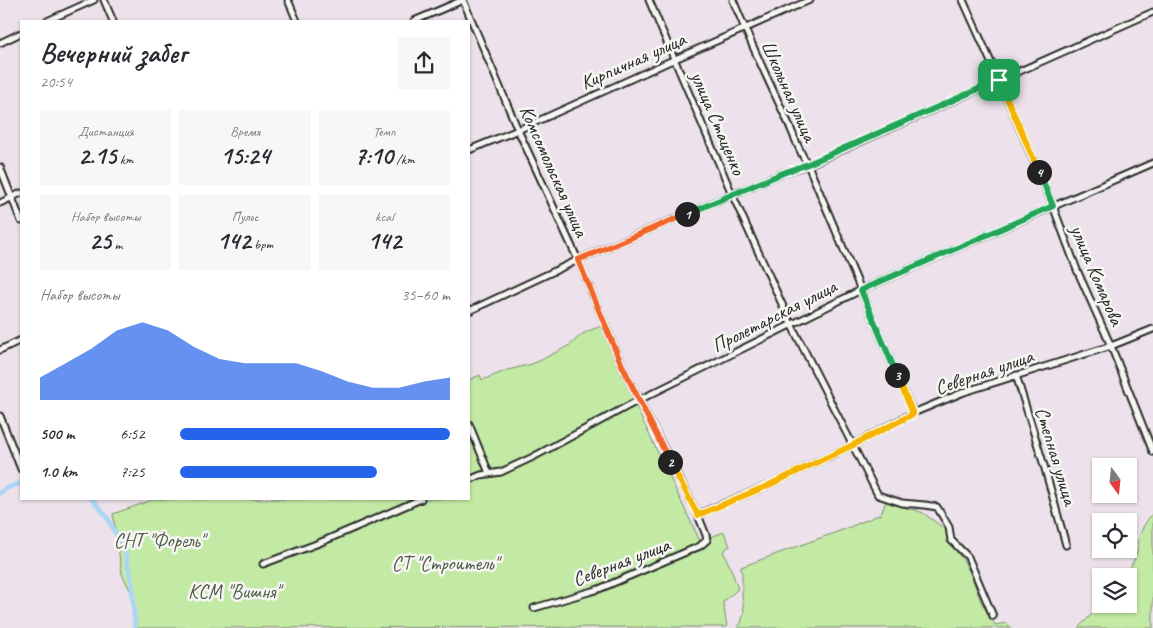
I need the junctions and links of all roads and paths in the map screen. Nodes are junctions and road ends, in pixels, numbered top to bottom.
1 (94, 0) edge
2 (104, 0) edge
3 (288, 0) edge
4 (463, 0) edge
5 (649, 0) edge
6 (733, 0) edge
7 (810, 0) edge
8 (963, 0) edge
9 (1153, 12) edge
10 (49, 20) edge
11 (113, 20) edge
12 (297, 20) edge
13 (416, 20) edge
14 (744, 28) junction
15 (20, 33) edge
16 (0, 43) edge
17 (675, 59) junction
18 (999, 80) junction
19 (518, 130) junction
20 (470, 150) edge
21 (1153, 163) edge
22 (808, 164) junction
23 (0, 167) edge
24 (20, 194) edge
25 (732, 194) junction
26 (12, 198) junction
27 (0, 203) edge
28 (1053, 206) junction
29 (20, 218) edge
30 (578, 260) junction
31 (861, 290) junction
32 (470, 311) edge
33 (791, 324) junction
34 (1153, 329) edge
35 (20, 340) edge
36 (1111, 346) junction
37 (0, 350) edge
38 (1016, 375) junction
39 (639, 400) junction
40 (913, 414) junction
41 (0, 416) edge
42 (470, 426) edge
43 (853, 445) junction
44 (1153, 452) edge
45 (20, 466) edge
46 (489, 473) junction
47 (470, 480) edge
48 (419, 500) edge
49 (698, 515) junction
50 (1066, 545) dead end
51 (263, 564) dead end
52 (534, 608) dead end
53 (993, 616) dead end

1 - 10 street
2 - 11 street
3 - 12 street
4 - 13 street
4 - 19 street, Комсомольская улица
5 - 17 street, улица Стаценко
6 - 14 street, Школьная улица
7 - 14 street, Кирпичная улица
8 - 18 street, улица Комарова
9 - 18 street
14 - 17 street, Кирпичная улица
14 - 22 street, Школьная улица
15 - 16 street
17 - 19 street, Кирпичная улица
17 - 25 street, улица Стаценко
18 - 22 street
18 - 28 street, улица Комарова
19 - 20 street, Кирпичная улица
19 - 30 street, Комсомольская улица
21 - 28 street, Пролетарская улица
22 - 25 street
22 - 31 street, Школьная улица
23 - 26 street
24 - 26 street
25 - 30 street
25 - 33 street, улица Стаценко
26 - 27 street
26 - 29 street
28 - 31 street, Пролетарская улица
28 - 36 street, улица Комарова
30 - 32 street
30 - 39 street, Комсомольская улица
31 - 33 street, Пролетарская улица
31 - 40 street, Школьная улица
33 - 39 street, Пролетарская улица
33 - 43 street, улица Стаценко
34 - 36 street, Северная улица
35 - 37 street
36 - 38 street, Северная улица
36 - 44 street, улица Комарова
38 - 40 street, Северная улица
38 - 50 street, Степная улица
39 - 46 street, Пролетарская улица
39 - 49 street, Комсомольская улица
40 - 43 street, Северная улица
41 - 45 street
42 - 46 street
43 - 49 street, Северная улица
43 - 53 street, улица Стаценко
46 - 47 street, Пролетарская улица
48 - 51 street
49 - 52 street, Северная улица

